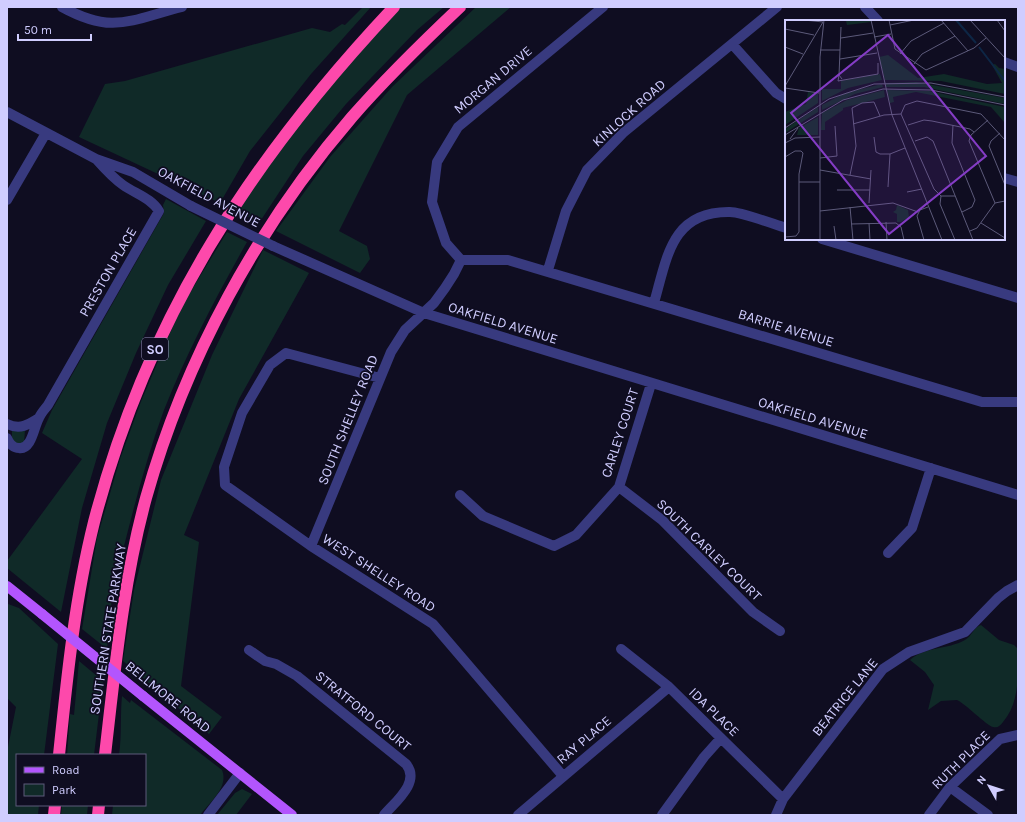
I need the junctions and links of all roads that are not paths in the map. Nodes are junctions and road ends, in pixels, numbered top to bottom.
1 (62, 7) edge
2 (182, 7) edge
3 (394, 7) edge
4 (460, 7) edge
5 (603, 7) edge
6 (777, 7) edge
7 (865, 7) edge
8 (148, 11) edge
9 (877, 20) edge
10 (732, 44) junction
11 (1005, 62) edge
12 (1018, 67) edge
13 (785, 98) edge
14 (7, 112) edge
15 (46, 133) junction
16 (96, 159) junction
17 (1005, 178) edge
18 (1018, 182) edge
19 (7, 200) edge
20 (785, 228) edge
21 (825, 240) edge
22 (461, 260) junction
23 (548, 270) junction
24 (1018, 298) edge
25 (654, 303) junction
26 (424, 313) junction
27 (380, 378) junction
28 (651, 384) junction
29 (1018, 402) edge
30 (39, 418) junction
31 (7, 424) edge
32 (7, 438) edge
33 (931, 468) junction
34 (619, 487) junction
35 (460, 495) dead end
36 (1018, 495) edge
37 (311, 546) junction
38 (888, 553) dead end
39 (1018, 585) edge
40 (8, 589) edge
41 (780, 631) dead end
42 (621, 649) dead end
43 (249, 650) dead end
44 (669, 687) junction
45 (1018, 735) edge
46 (721, 738) junction
47 (59, 754) edge
48 (105, 754) edge
49 (240, 773) junction
50 (563, 776) junction
51 (950, 787) junction
52 (783, 799) junction
53 (208, 815) edge
54 (292, 815) edge
55 (384, 815) edge
56 (518, 815) edge
57 (662, 815) edge
58 (776, 815) edge
59 (929, 815) edge
60 (988, 815) edge

1 - 8 street
2 - 8 street
3 - 47 highway, SO
4 - 48 highway, SOUTHERN STATE PARKWAY
5 - 22 street, MORGAN DRIVE
6 - 10 street, KINLOCK ROAD
7 - 9 street
10 - 13 street
10 - 23 street, KINLOCK ROAD
11 - 12 street
14 - 15 street, OAKFIELD AVENUE
15 - 16 street, OAKFIELD AVENUE
15 - 19 street
16 - 26 street, OAKFIELD AVENUE, bridge
16 - 30 street, PRESTON PLACE
17 - 18 street
20 - 25 street
21 - 24 street
22 - 23 street
22 - 26 street
23 - 25 street, BARRIE AVENUE
25 - 29 street, BARRIE AVENUE
26 - 27 street, SOUTH SHELLEY ROAD
26 - 28 street, OAKFIELD AVENUE
27 - 37 street, SOUTH SHELLEY ROAD
27 - 37 street, WEST SHELLEY ROAD
28 - 33 street, OAKFIELD AVENUE
28 - 34 street, CARLEY COURT
30 - 31 street
30 - 32 street
33 - 36 street, OAKFIELD AVENUE
33 - 38 street
34 - 35 street, CARLEY COURT
34 - 41 street, SOUTH CARLEY COURT
37 - 50 street, WEST SHELLEY ROAD
39 - 52 street, BEATRICE LANE
40 - 49 main road, BELLMORE ROAD, bridge
42 - 44 street, IDA PLACE
43 - 55 street, STRATFORD COURT
44 - 46 street, IDA PLACE
44 - 50 street, RAY PLACE
45 - 51 street, RUTH PLACE
46 - 52 street, IDA PLACE
46 - 57 street
49 - 53 street
49 - 54 main road, BELLMORE ROAD
50 - 56 street, RAY PLACE
51 - 59 street, RUTH PLACE
51 - 60 street
52 - 58 street, BEATRICE LANE

